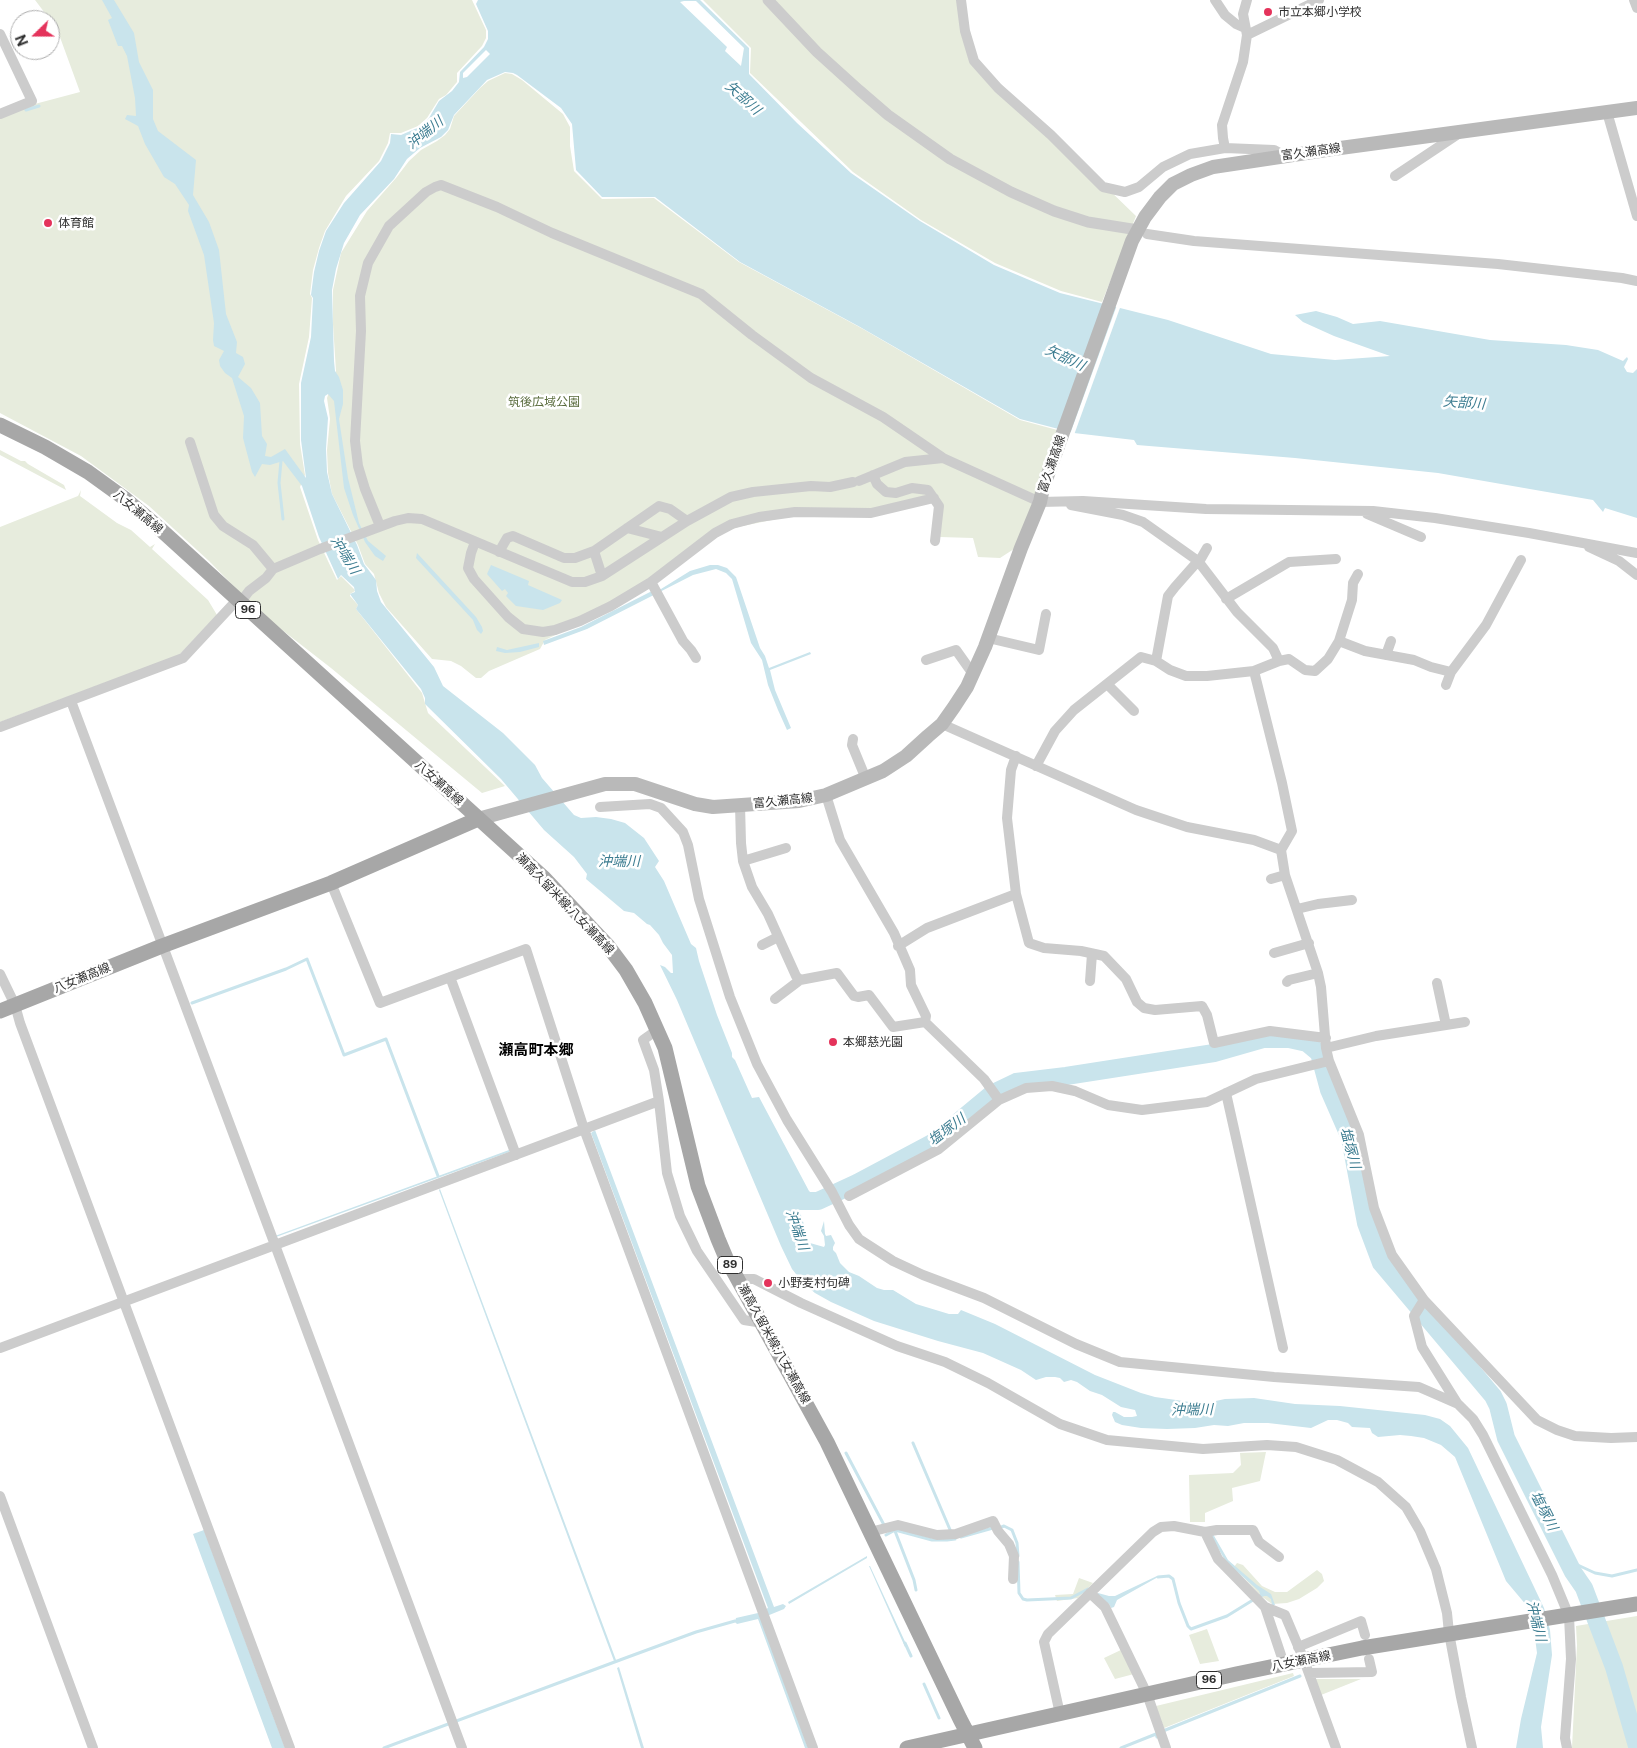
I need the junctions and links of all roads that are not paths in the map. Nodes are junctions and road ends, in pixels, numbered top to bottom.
1 (768, 0) edge
2 (961, 0) edge
3 (1214, 0) edge
4 (1247, 0) edge
5 (1319, 0) edge
6 (1634, 0) edge
7 (1637, 8) edge
8 (1246, 31) junction
9 (0, 34) edge
10 (1637, 108) edge
11 (1608, 112) junction
12 (0, 114) edge
13 (1461, 132) junction
14 (1226, 148) junction
15 (1286, 156) junction
16 (1395, 176) dead end
17 (1637, 216) edge
18 (1139, 235) junction
19 (1637, 281) edge
20 (0, 425) edge
21 (190, 442) dead end
22 (943, 458) junction
23 (873, 475) junction
24 (934, 498) junction
25 (1040, 502) junction
26 (1060, 503) junction
27 (1362, 511) junction
28 (687, 521) junction
29 (380, 526) junction
30 (627, 528) junction
31 (662, 537) junction
32 (1422, 537) dead end
33 (935, 541) dead end
34 (475, 542) junction
35 (1585, 542) junction
36 (1207, 548) dead end
37 (594, 551) junction
38 (499, 552) junction
39 (1637, 553) edge
40 (1336, 559) dead end
41 (1521, 560) dead end
42 (1198, 562) junction
43 (273, 569) junction
44 (1358, 574) dead end
45 (1637, 575) edge
46 (602, 576) junction
47 (651, 582) junction
48 (1226, 599) junction
49 (239, 602) junction
50 (1046, 614) dead end
51 (988, 638) junction
52 (1391, 640) dead end
53 (1339, 641) junction
54 (1386, 655) junction
55 (696, 658) dead end
56 (926, 660) dead end
57 (1156, 661) junction
58 (1279, 661) junction
59 (1254, 671) junction
60 (1452, 672) junction
61 (973, 674) junction
62 (1107, 684) junction
63 (1446, 685) dead end
64 (70, 701) junction
65 (1134, 711) dead end
66 (942, 724) junction
67 (0, 727) edge
68 (853, 739) dead end
69 (1016, 756) junction
70 (1036, 766) junction
71 (866, 778) junction
72 (657, 792) junction
73 (826, 796) junction
74 (740, 805) junction
75 (600, 807) dead end
76 (478, 818) junction
77 (672, 818) junction
78 (786, 848) dead end
79 (1281, 850) junction
80 (744, 861) junction
81 (1285, 875) junction
82 (1271, 879) dead end
83 (331, 883) junction
84 (1016, 894) junction
85 (1352, 900) dead end
86 (1293, 908) junction
87 (778, 937) junction
88 (1309, 943) junction
89 (762, 945) dead end
90 (162, 946) junction
91 (898, 946) junction
92 (1274, 953) dead end
93 (1092, 954) junction
94 (1318, 973) junction
95 (0, 974) edge
96 (450, 977) junction
97 (800, 980) junction
98 (1090, 981) dead end
99 (1287, 982) dead end
100 (1437, 984) dead end
101 (775, 999) dead end
102 (15, 1005) junction
103 (0, 1011) edge
104 (925, 1022) junction
105 (1466, 1022) dead end
106 (1446, 1025) junction
107 (657, 1030) junction
108 (1326, 1043) junction
109 (1329, 1061) junction
110 (1226, 1093) junction
111 (999, 1100) junction
112 (659, 1101) junction
113 (584, 1130) junction
114 (516, 1155) junction
115 (849, 1196) dead end
116 (275, 1245) junction
117 (738, 1279) junction
118 (1424, 1300) junction
119 (123, 1302) junction
120 (763, 1323) junction
121 (0, 1348) edge
122 (1283, 1348) dead end
123 (1458, 1404) junction
124 (1637, 1437) edge
125 (0, 1496) edge
126 (870, 1532) junction
127 (1205, 1532) junction
128 (1279, 1557) dead end
129 (1014, 1579) dead end
130 (1090, 1593) junction
131 (1635, 1605) edge
132 (1266, 1608) junction
133 (1572, 1615) junction
134 (1450, 1633) junction
135 (1365, 1635) dead end
136 (1281, 1655) dead end
137 (1369, 1659) dead end
138 (1304, 1660) junction
139 (1147, 1694) junction
140 (1060, 1714) junction
141 (968, 1734) junction
142 (93, 1748) edge
143 (290, 1748) edge
144 (462, 1748) edge
145 (813, 1748) edge
146 (907, 1748) edge
147 (975, 1748) edge
148 (1166, 1748) edge
149 (1336, 1748) edge
150 (1472, 1748) edge
151 (1567, 1748) edge

1 - 18 street
2 - 14 street
3 - 8 street
4 - 8 street
5 - 8 street
6 - 7 street
8 - 14 street
9 - 12 street
10 - 11 main road, 富久瀬高線
11 - 13 main road, 富久瀬高線
11 - 17 street
13 - 15 main road, 富久瀬高線
13 - 16 street
14 - 15 street
15 - 18 main road, 富久瀬高線
18 - 19 street
18 - 25 main road, 富久瀬高線
20 - 49 main road, 八女瀬高線 / 96
21 - 43 street
22 - 23 street
22 - 25 street
22 - 29 street
23 - 24 street
23 - 28 street
24 - 33 street
24 - 47 street
25 - 26 street
25 - 51 main road, 富久瀬高線
26 - 27 street
26 - 42 street
27 - 32 street
27 - 35 street
28 - 30 street
28 - 31 street
29 - 34 street
29 - 43 street
30 - 31 street
30 - 37 street
31 - 46 street
34 - 38 street
34 - 47 street
35 - 39 street
35 - 45 street
36 - 42 street
37 - 38 street
37 - 46 street
38 - 46 street
40 - 48 street
41 - 60 street
42 - 48 street
42 - 57 street
43 - 49 street
44 - 53 street
47 - 55 street
48 - 58 street
49 - 64 street
49 - 76 main road, 八女瀬高線 / 96
50 - 51 street
51 - 61 main road, 富久瀬高線
52 - 54 street
53 - 54 street
53 - 58 street
54 - 60 street
56 - 61 street
57 - 59 street
57 - 62 street
58 - 59 street
59 - 79 street
60 - 63 street
61 - 66 main road, 富久瀬高線
62 - 65 street
62 - 70 street
64 - 67 street
64 - 90 street
66 - 69 street
66 - 71 main road, 富久瀬高線
68 - 71 street
69 - 70 street
69 - 84 street
70 - 79 street
71 - 73 main road, 富久瀬高線
72 - 74 main road, 富久瀬高線
72 - 76 main road, 富久瀬高線
72 - 77 street
73 - 74 main road, 富久瀬高線
73 - 91 street
74 - 80 street
75 - 77 street
76 - 83 main road, 八女瀬高線
76 - 107 main road, 瀬高久留米線;八女瀬高線 / 89
77 - 123 street
78 - 80 street
79 - 81 street
80 - 87 street
81 - 82 street
81 - 86 street
83 - 90 main road, 八女瀬高線
83 - 96 street
84 - 91 street
84 - 93 street
85 - 86 street
86 - 88 street
87 - 89 street
87 - 97 street
88 - 92 street
88 - 94 street
90 - 102 main road, 八女瀬高線
90 - 116 street
91 - 104 street
93 - 98 street
93 - 108 street
94 - 99 street
94 - 108 street
95 - 102 street
96 - 113 street
96 - 114 street
97 - 101 street
97 - 104 street
100 - 106 street
102 - 103 main road, 八女瀬高線
102 - 119 street
104 - 111 street
105 - 106 street
106 - 108 street
107 - 112 street
107 - 117 main road, 瀬高久留米線;八女瀬高線 / 89
108 - 109 street
109 - 110 street
109 - 118 street
110 - 111 street
110 - 122 street
111 - 115 street
112 - 113 street
112 - 120 street
113 - 114 street
113 - 145 street
114 - 116 street
116 - 119 street
116 - 144 street
117 - 120 main road, 瀬高久留米線;八女瀬高線 / 89
117 - 134 street
118 - 123 street
118 - 124 street
119 - 121 street
119 - 143 street
120 - 126 main road, 瀬高久留米線;八女瀬高線 / 89
123 - 133 street
125 - 142 street
126 - 129 street
126 - 141 main road, 瀬高久留米線;八女瀬高線 / 89
127 - 128 street
127 - 130 street
127 - 132 street
130 - 139 street
130 - 140 street
131 - 133 main road, 八女瀬高線 / 96
132 - 136 street
132 - 138 street
133 - 134 main road, 八女瀬高線 / 96
133 - 151 street
134 - 138 main road, 八女瀬高線 / 96
134 - 150 street
135 - 138 street
137 - 138 street
138 - 139 main road, 八女瀬高線 / 96
138 - 149 street
139 - 140 main road, 八女瀬高線 / 96
139 - 148 street
140 - 141 main road, 八女瀬高線 / 96
141 - 146 main road, 八女瀬高線
141 - 147 main road, 89

